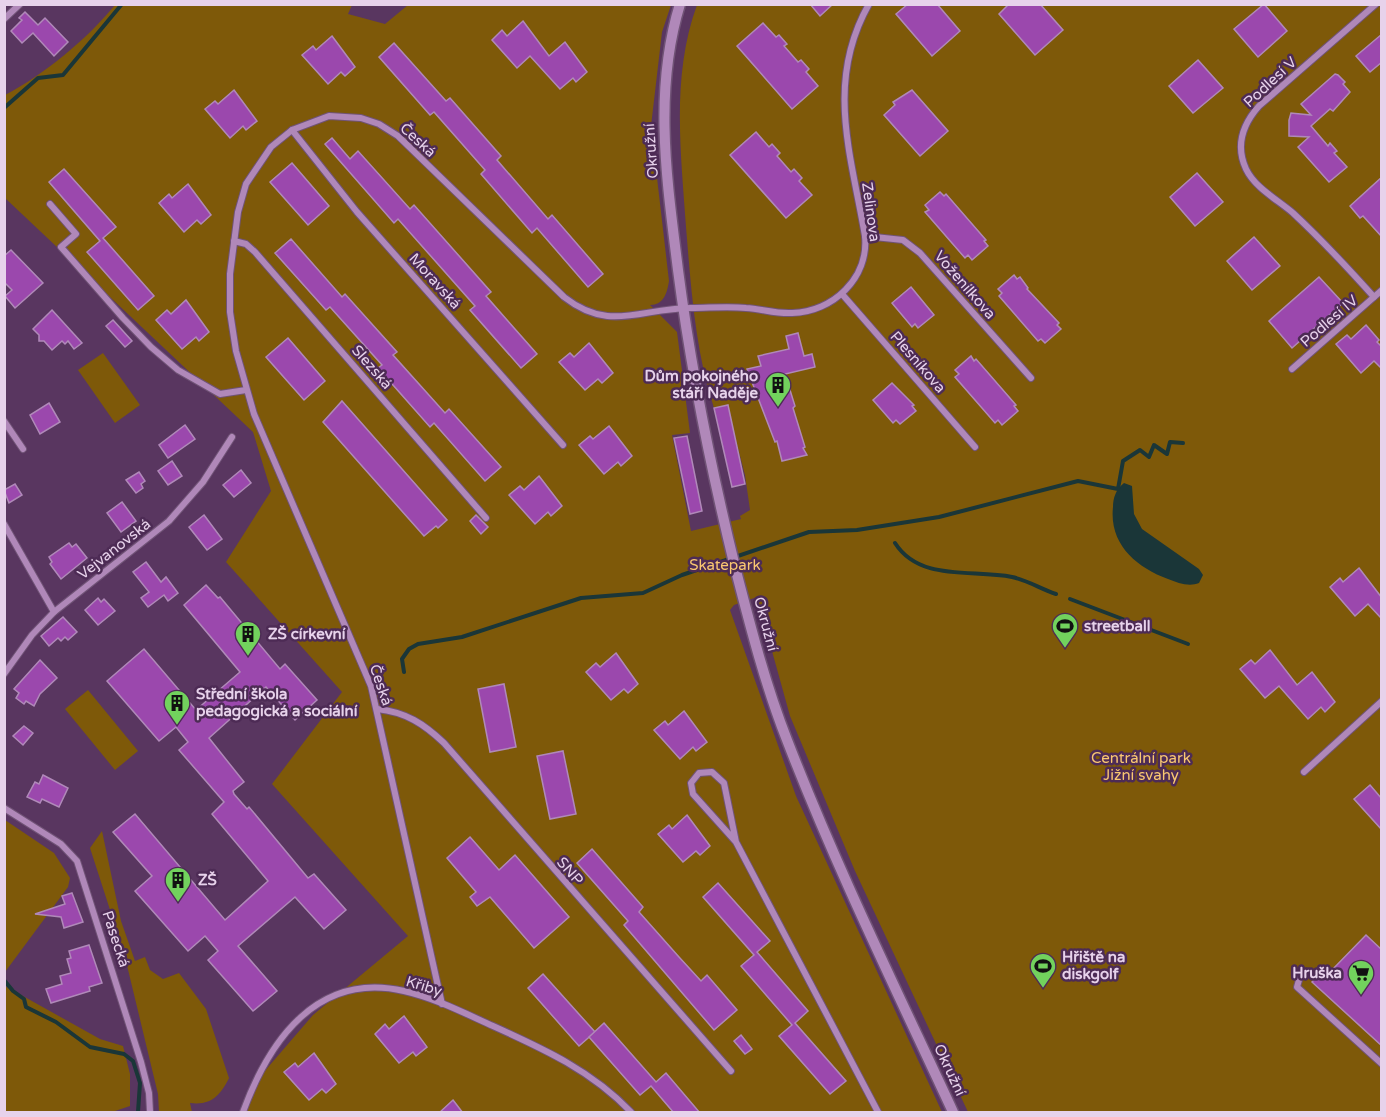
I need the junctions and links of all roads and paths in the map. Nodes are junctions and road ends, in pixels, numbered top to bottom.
1 (20, 4) edge
2 (680, 4) edge
3 (869, 4) edge
4 (1376, 4) edge
5 (4, 19) edge
6 (292, 130) junction
7 (50, 204) dead end
8 (866, 236) junction
9 (234, 241) junction
10 (1382, 290) edge
11 (842, 294) junction
12 (1374, 297) junction
13 (683, 308) junction
14 (1292, 369) dead end
15 (1030, 378) dead end
16 (246, 390) junction
17 (4, 421) edge
18 (232, 437) dead end
19 (563, 445) dead end
20 (975, 447) dead end
21 (23, 449) dead end
22 (486, 518) dead end
23 (4, 524) edge
24 (54, 612) junction
25 (4, 674) edge
26 (1382, 701) edge
27 (377, 709) junction
28 (1304, 772) dead end
29 (4, 808) edge
30 (736, 842) junction
31 (1301, 973) dead end
32 (442, 1004) junction
33 (1382, 1064) edge
34 (731, 1071) dead end
35 (150, 1113) edge
36 (243, 1113) edge
37 (631, 1113) edge
38 (878, 1113) edge
39 (953, 1113) edge

1 - 5 street
2 - 13 street, Okružní
3 - 8 street, Zelinova
4 - 12 street, Podlesí V
6 - 9 street, Česká
6 - 13 street, Česká
6 - 19 street, Moravská
7 - 16 street
8 - 11 street, Zelinova
8 - 15 street, Voženílkova
9 - 16 street, Česká
9 - 22 street, Slezská
10 - 12 street, Podlesí IV
11 - 13 street, Zelinova
11 - 20 street, Plesníkova
12 - 14 street, Podlesí IV
13 - 39 street, Okružní
16 - 27 street, Česká
17 - 21 street
18 - 24 street, Vejvanovská
23 - 24 street
24 - 25 street, Vejvanovská
26 - 28 street
27 - 32 street, Česká
27 - 34 street, SNP
29 - 35 street, Pasecká
30 - 30 street
30 - 38 street
31 - 33 street
32 - 36 street, Křiby
32 - 37 street, Křiby

